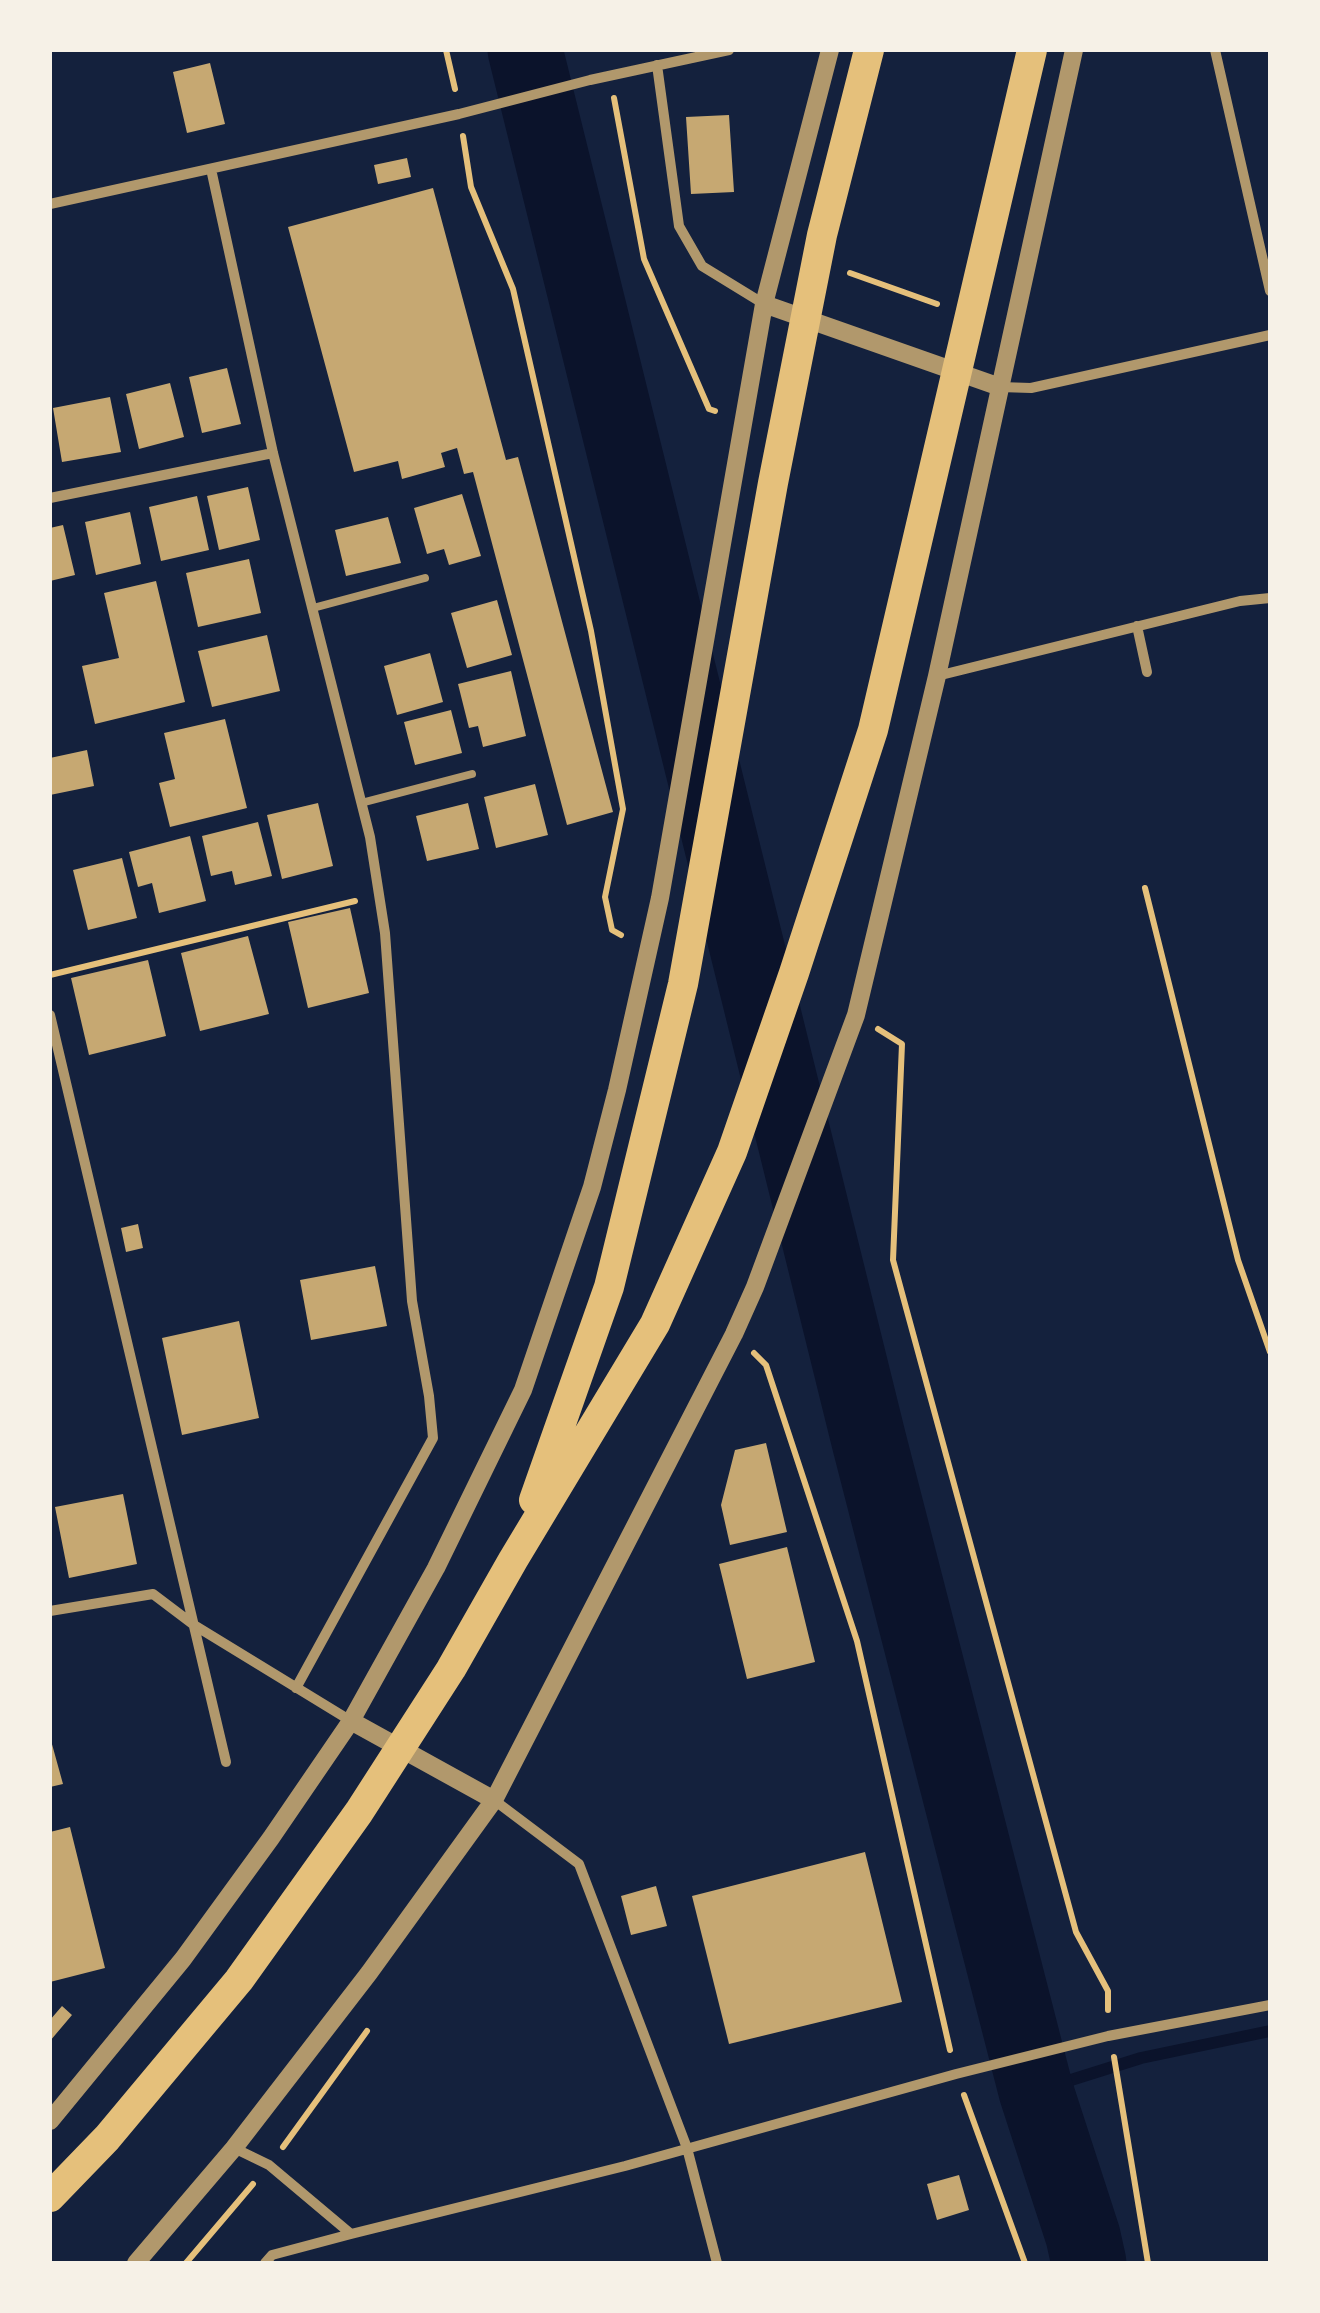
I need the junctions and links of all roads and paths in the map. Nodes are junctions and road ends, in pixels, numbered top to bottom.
1 (446, 50) edge
2 (728, 50) edge
3 (830, 50) edge
4 (868, 50) edge
5 (1032, 50) edge
6 (1074, 50) edge
7 (1214, 50) edge
8 (657, 66) junction
9 (610, 76) junction
10 (463, 112) junction
11 (211, 170) junction
12 (50, 204) edge
13 (850, 273) dead end
14 (1270, 291) edge
15 (764, 304) junction
16 (940, 306) dead end
17 (1270, 335) edge
18 (1000, 387) junction
19 (744, 421) junction
20 (273, 453) junction
21 (50, 498) edge
22 (425, 578) dead end
23 (1270, 598) edge
24 (313, 608) junction
25 (1137, 626) junction
26 (1147, 672) dead end
27 (937, 676) junction
28 (472, 774) dead end
29 (361, 803) junction
30 (1146, 888) dead end
31 (380, 894) junction
32 (649, 949) junction
33 (50, 975) edge
34 (50, 1015) edge
35 (856, 1015) junction
36 (734, 1334) junction
37 (1270, 1352) edge
38 (513, 1560) junction
39 (50, 1611) edge
40 (194, 1624) junction
41 (296, 1688) junction
42 (351, 1721) junction
43 (226, 1762) dead end
44 (494, 1800) junction
45 (1270, 2005) edge
46 (1103, 2038) junction
47 (956, 2074) junction
48 (50, 2120) edge
49 (234, 2148) junction
50 (687, 2148) junction
51 (50, 2196) edge
52 (350, 2234) junction
53 (136, 2263) edge
54 (265, 2263) edge
55 (718, 2263) edge
56 (1026, 2263) edge
57 (1148, 2263) edge

1 - 10 path
2 - 8 street
3 - 15 street
4 - 38 highway
5 - 38 highway
6 - 18 street
7 - 14 street
8 - 9 street
8 - 15 street
9 - 10 street
9 - 19 path
10 - 11 street
10 - 32 path
11 - 12 street
11 - 20 street
13 - 16 path
15 - 18 street
15 - 19 street
17 - 18 street
18 - 27 street
19 - 32 street
20 - 21 street
20 - 24 street
22 - 24 lane
23 - 25 street
24 - 29 street
25 - 26 street
25 - 27 street
27 - 35 street
28 - 29 lane
29 - 31 street
30 - 37 path
31 - 33 path
31 - 41 street
32 - 42 street
34 - 40 street
35 - 36 street
35 - 46 path
36 - 44 street
36 - 47 path
38 - 51 highway
39 - 40 street
40 - 41 street
40 - 43 street
41 - 42 street
42 - 44 street
42 - 48 street
44 - 49 street
44 - 50 street
45 - 46 street
46 - 47 street
46 - 57 path
47 - 50 street
47 - 56 path
49 - 52 street
49 - 53 street
50 - 52 street
50 - 55 street
52 - 54 street

